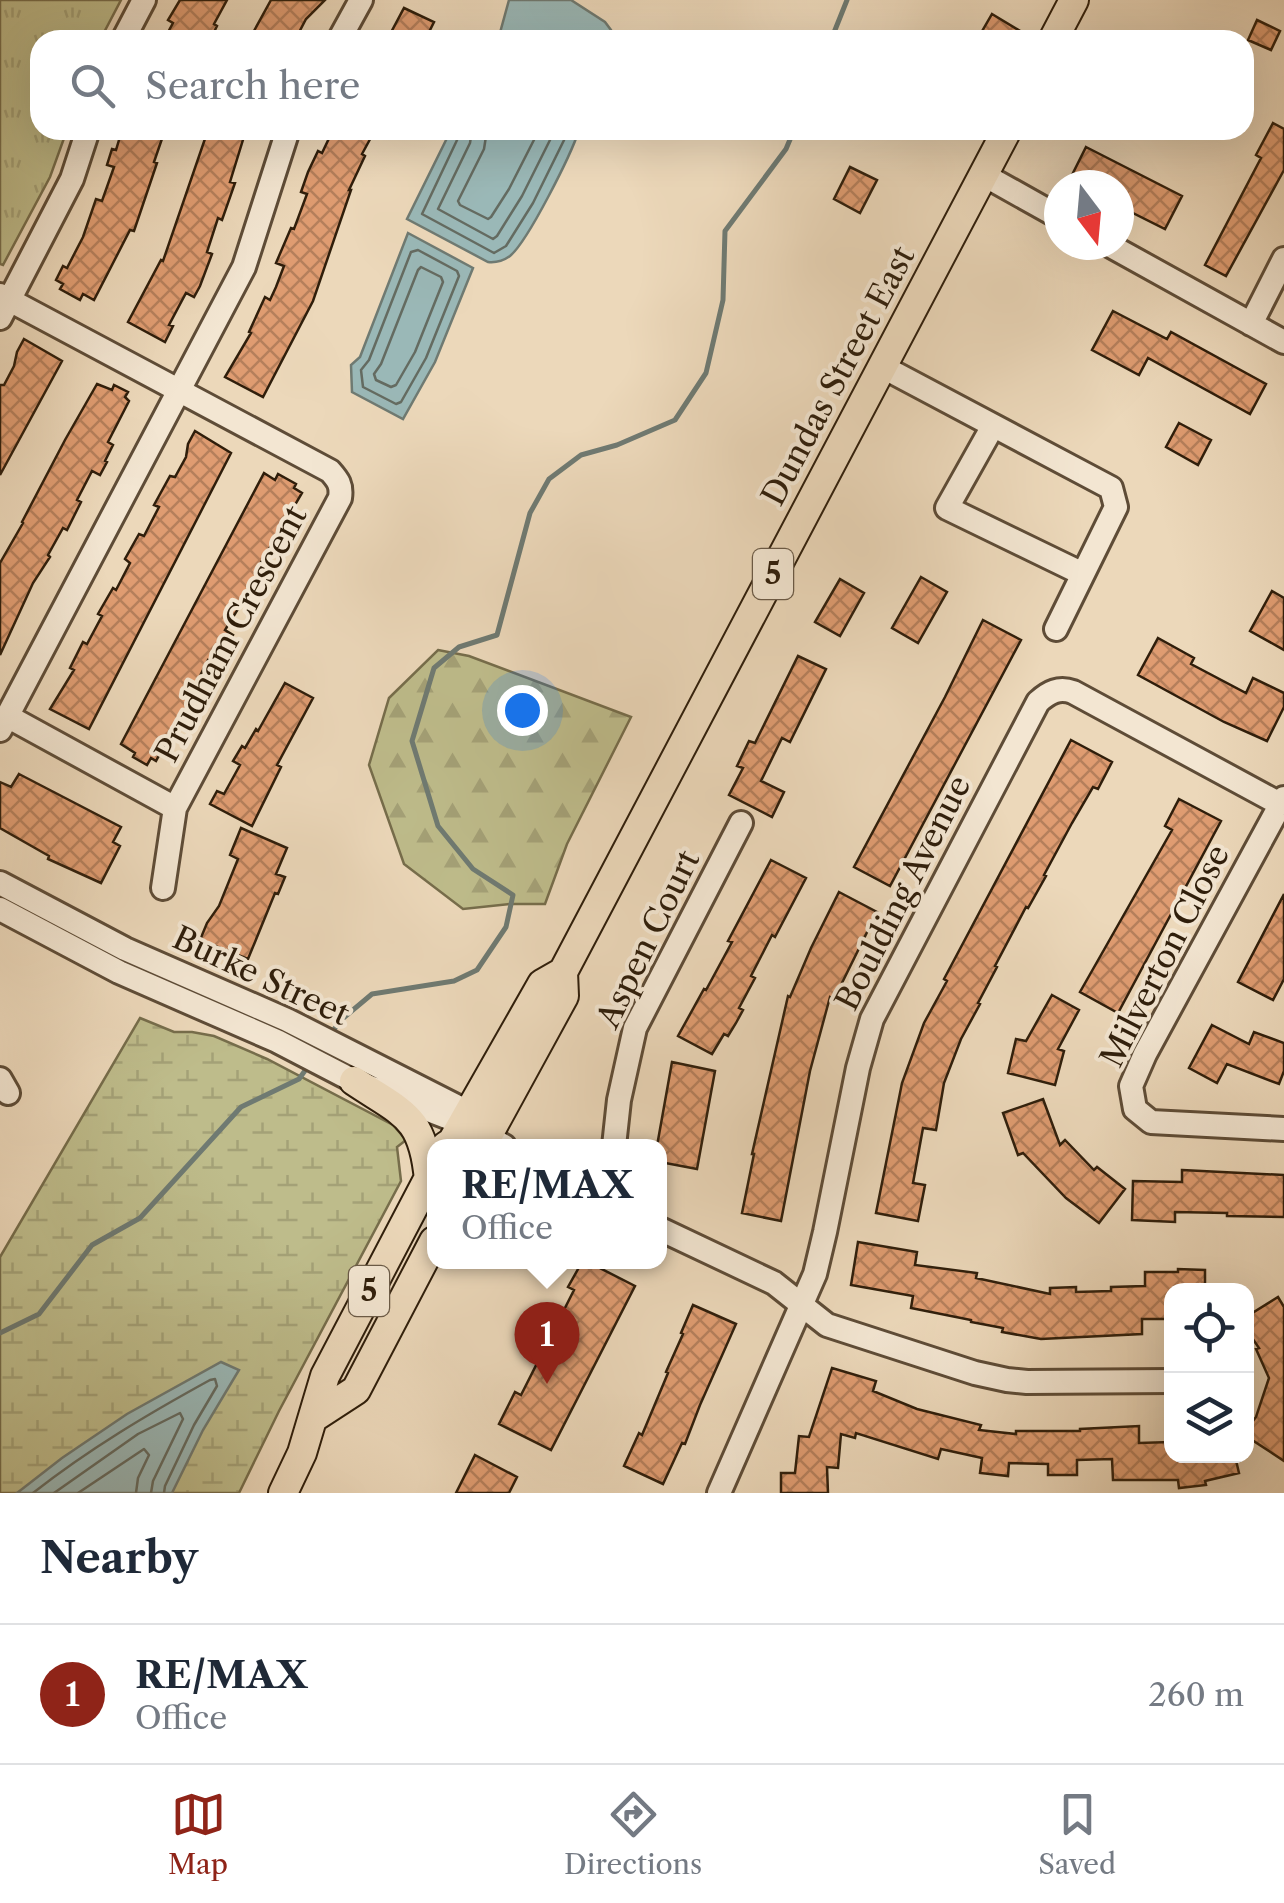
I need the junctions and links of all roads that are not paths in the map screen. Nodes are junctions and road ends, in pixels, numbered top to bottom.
1 (144, 0) edge
2 (361, 0) edge
3 (1074, 0) edge
4 (128, 30) edge
5 (344, 30) edge
6 (1058, 30) edge
7 (85, 140) edge
8 (285, 140) edge
9 (1002, 140) edge
10 (984, 175) junction
11 (1044, 209) edge
12 (1134, 259) edge
13 (1284, 259) edge
14 (3, 305) edge
15 (1250, 324) junction
16 (1284, 342) edge
17 (882, 367) junction
18 (179, 392) junction
19 (994, 426) junction
20 (1083, 574) junction
21 (1056, 629) dead end
22 (4, 723) edge
23 (1282, 801) edge
24 (175, 808) junction
25 (741, 823) dead end
26 (0, 883) edge
27 (163, 888) dead end
28 (0, 909) edge
29 (282, 1030) junction
30 (359, 1070) junction
31 (1284, 1128) edge
32 (485, 1135) edge
33 (615, 1139) edge
34 (427, 1154) edge
35 (427, 1183) edge
36 (667, 1232) edge
37 (427, 1254) edge
38 (802, 1306) junction
39 (1164, 1381) edge
40 (314, 1418) junction
41 (283, 1493) edge
42 (719, 1493) edge

1 - 4 street
2 - 5 street
3 - 6 main road
7 - 14 street
8 - 18 street
9 - 10 main road, Dundas Street East / 5
10 - 11 street
10 - 17 main road, Dundas Street East / 5
12 - 15 street
13 - 15 street
14 - 18 street
15 - 16 street
17 - 19 street
17 - 32 main road, Dundas Street East / 5
18 - 22 street
18 - 24 street, Prudham Crescent
19 - 20 street
19 - 20 street
20 - 21 street
22 - 24 street, Prudham Crescent
23 - 31 street, Milverton Close
23 - 38 street, Boulding Avenue
24 - 27 street
25 - 33 street, Aspen Court
26 - 29 street, Burke Street
28 - 29 street, Burke Street
29 - 30 street, Burke Street
30 - 32 street, Burke Street
30 - 34 main road
35 - 40 main road, 5
36 - 38 street
37 - 40 main road, 5
38 - 39 street
38 - 42 street, Boulding Avenue
40 - 41 main road, 5

